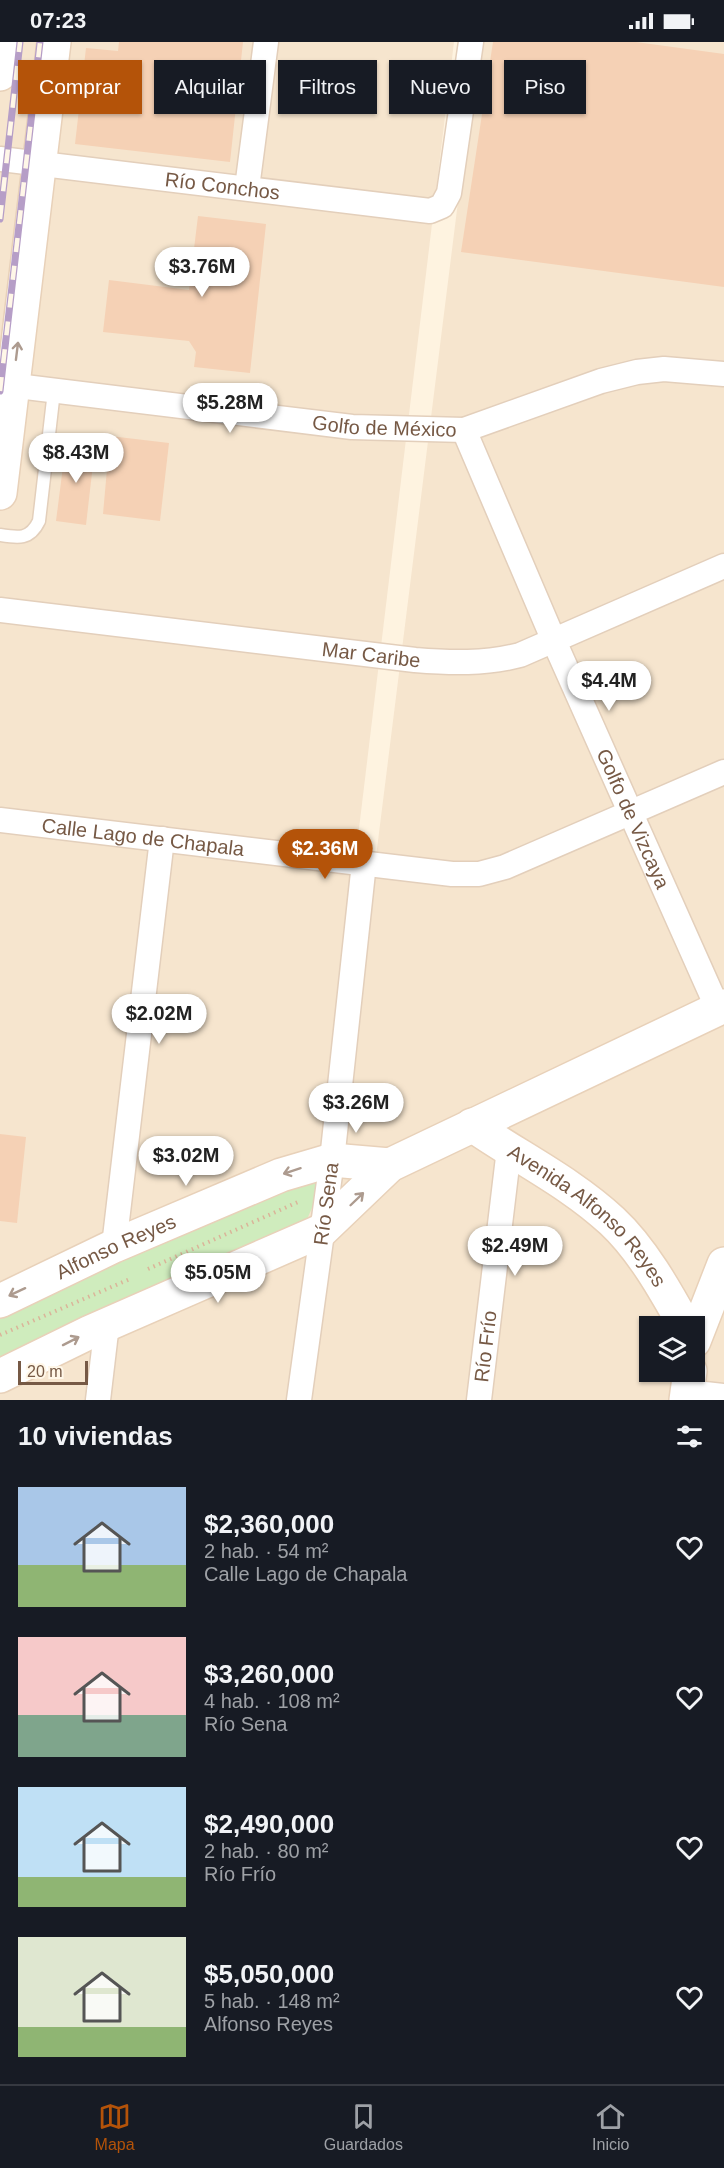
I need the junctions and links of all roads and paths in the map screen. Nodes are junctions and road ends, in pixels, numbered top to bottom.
1 (3, 42) edge
2 (54, 42) edge
3 (266, 42) edge
4 (471, 42) edge
5 (0, 74) edge
6 (0, 159) edge
7 (39, 163) junction
8 (247, 188) junction
9 (724, 374) edge
10 (6, 384) edge
11 (54, 391) junction
12 (464, 430) junction
13 (0, 492) edge
14 (0, 535) edge
15 (724, 566) edge
16 (0, 610) edge
17 (554, 641) junction
18 (724, 772) edge
19 (633, 813) junction
20 (0, 820) edge
21 (162, 839) junction
22 (364, 863) junction
23 (722, 1008) edge
24 (472, 1125) junction
25 (509, 1149) junction
26 (390, 1166) junction
27 (330, 1174) junction
28 (321, 1231) junction
29 (113, 1258) junction
30 (144, 1264) dead end
31 (724, 1264) edge
32 (148, 1269) junction
33 (149, 1275) dead end
34 (130, 1279) junction
35 (135, 1282) dead end
36 (92, 1295) junction
37 (0, 1300) edge
38 (679, 1316) edge
39 (704, 1316) edge
40 (98, 1328) junction
41 (0, 1335) edge
42 (0, 1376) edge
43 (687, 1388) edge
44 (724, 1396) edge
45 (98, 1400) edge
46 (299, 1400) edge
47 (479, 1400) edge

1 - 5 street
2 - 7 street
3 - 8 street
4 - 8 street, Río Conchos
6 - 7 street, Río Conchos
7 - 8 street, Río Conchos
10 -> 7 street
9 - 12 street, Golfo de México
10 - 11 street, Golfo de México
10 - 13 street
11 - 12 street, Golfo de México
11 - 14 lane
12 - 17 street, Golfo de Vizcaya
15 - 17 street, Mar Caribe
16 - 17 street, Mar Caribe
17 - 19 street, Golfo de Vizcaya
18 - 19 street, Calle Lago de Chapala
19 - 22 street, Calle Lago de Chapala
19 - 23 street, Golfo de Vizcaya
20 - 21 street, Calle Lago de Chapala
21 - 22 street, Calle Lago de Chapala
21 - 29 street
22 - 27 street, Río Sena
23 - 24 street
24 - 25 street, Avenida Alfonso Reyes
24 - 26 street
25 - 38 street, Avenida Alfonso Reyes
25 - 47 street, Río Frío
26 - 27 street, Alfonso Reyes
28 -> 26 street
27 - 28 street, Río Sena
27 -> 29 street, Alfonso Reyes
27 - 32 path
28 - 40 street
28 - 46 street, Río Sena
29 - 34 path
29 - 36 path
29 -> 37 street, Alfonso Reyes
30 - 32 path
31 - 39 street
32 - 33 path
34 - 35 path
34 - 36 path
36 - 40 path
36 - 41 path
42 -> 40 street
40 - 45 street
43 - 44 street

